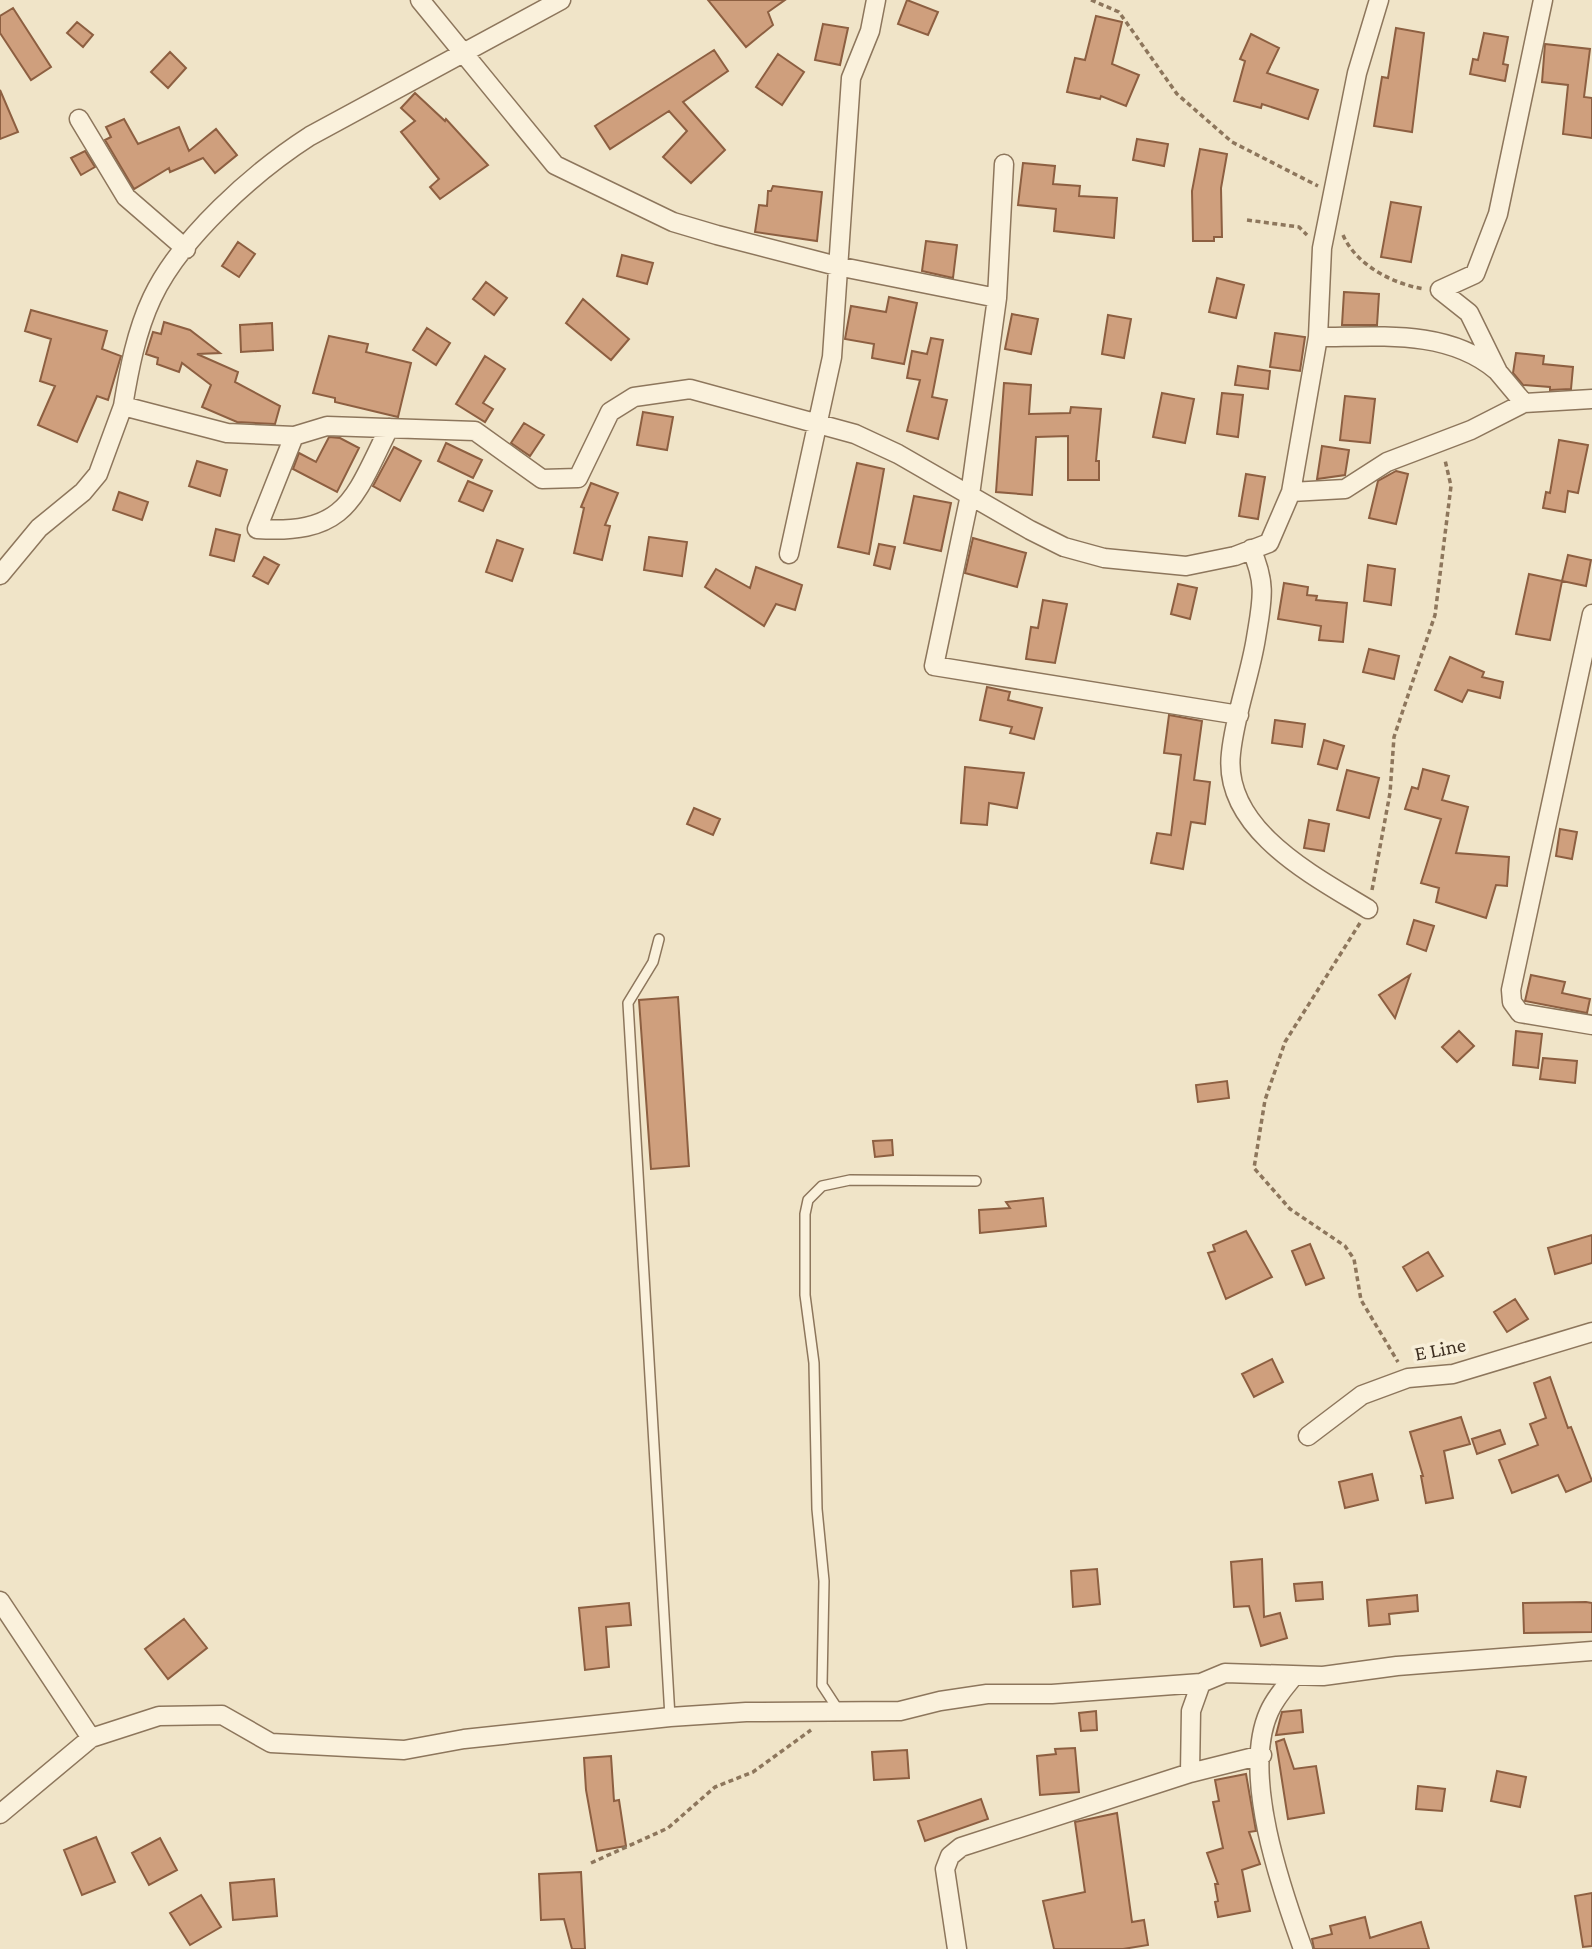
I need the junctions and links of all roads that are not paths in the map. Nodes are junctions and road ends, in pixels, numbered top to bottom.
1 (420, 0) edge
2 (561, 0) edge
3 (876, 0) edge
4 (1379, 0) edge
5 (1542, 0) edge
6 (462, 54) junction
7 (79, 119) dead end
8 (1004, 164) dead end
9 (186, 249) junction
10 (837, 266) junction
11 (997, 298) junction
12 (1318, 337) junction
13 (1498, 372) junction
14 (1592, 400) edge
15 (1524, 403) junction
16 (123, 406) junction
17 (819, 425) junction
18 (389, 428) junction
19 (294, 436) junction
20 (1291, 492) junction
21 (970, 495) junction
22 (1251, 550) junction
23 (789, 554) dead end
24 (0, 575) edge
25 (1592, 614) edge
26 (1239, 715) junction
27 (1368, 909) road end
28 (659, 939) dead end
29 (1590, 1025) edge
30 (976, 1181) dead end
31 (1592, 1332) edge
32 (1308, 1436) dead end
33 (0, 1601) edge
34 (1592, 1651) edge
35 (1294, 1676) junction
36 (1201, 1683) junction
37 (832, 1711) junction
38 (670, 1717) junction
39 (91, 1738) junction
40 (1262, 1755) junction
41 (1190, 1773) junction
42 (0, 1814) edge
43 (957, 1949) edge
44 (1303, 1949) edge

1 - 6 street
2 - 6 street
3 - 10 street
4 - 12 street
5 - 13 street
6 - 9 street
6 - 10 street
7 - 9 street
8 - 11 street
9 - 16 street
10 - 11 street
10 - 17 street
11 - 21 street
12 - 13 street
12 - 20 street
13 - 15 street
14 - 15 street
15 - 20 street
16 - 19 street
16 - 24 street
17 - 18 street
17 - 21 street
17 - 23 street
18 - 19 street
18 - 19 street
20 - 22 street
21 - 22 street
21 - 26 street
22 - 26 street
25 - 29 street
26 - 27 street
28 - 38 lane
30 - 37 lane
31 - 32 street, E Line
33 - 39 street
34 - 35 street
35 - 36 street
35 - 40 street
36 - 37 street
36 - 41 street
37 - 38 street
38 - 39 street
39 - 42 street
40 - 41 street
40 - 44 street
41 - 43 street

